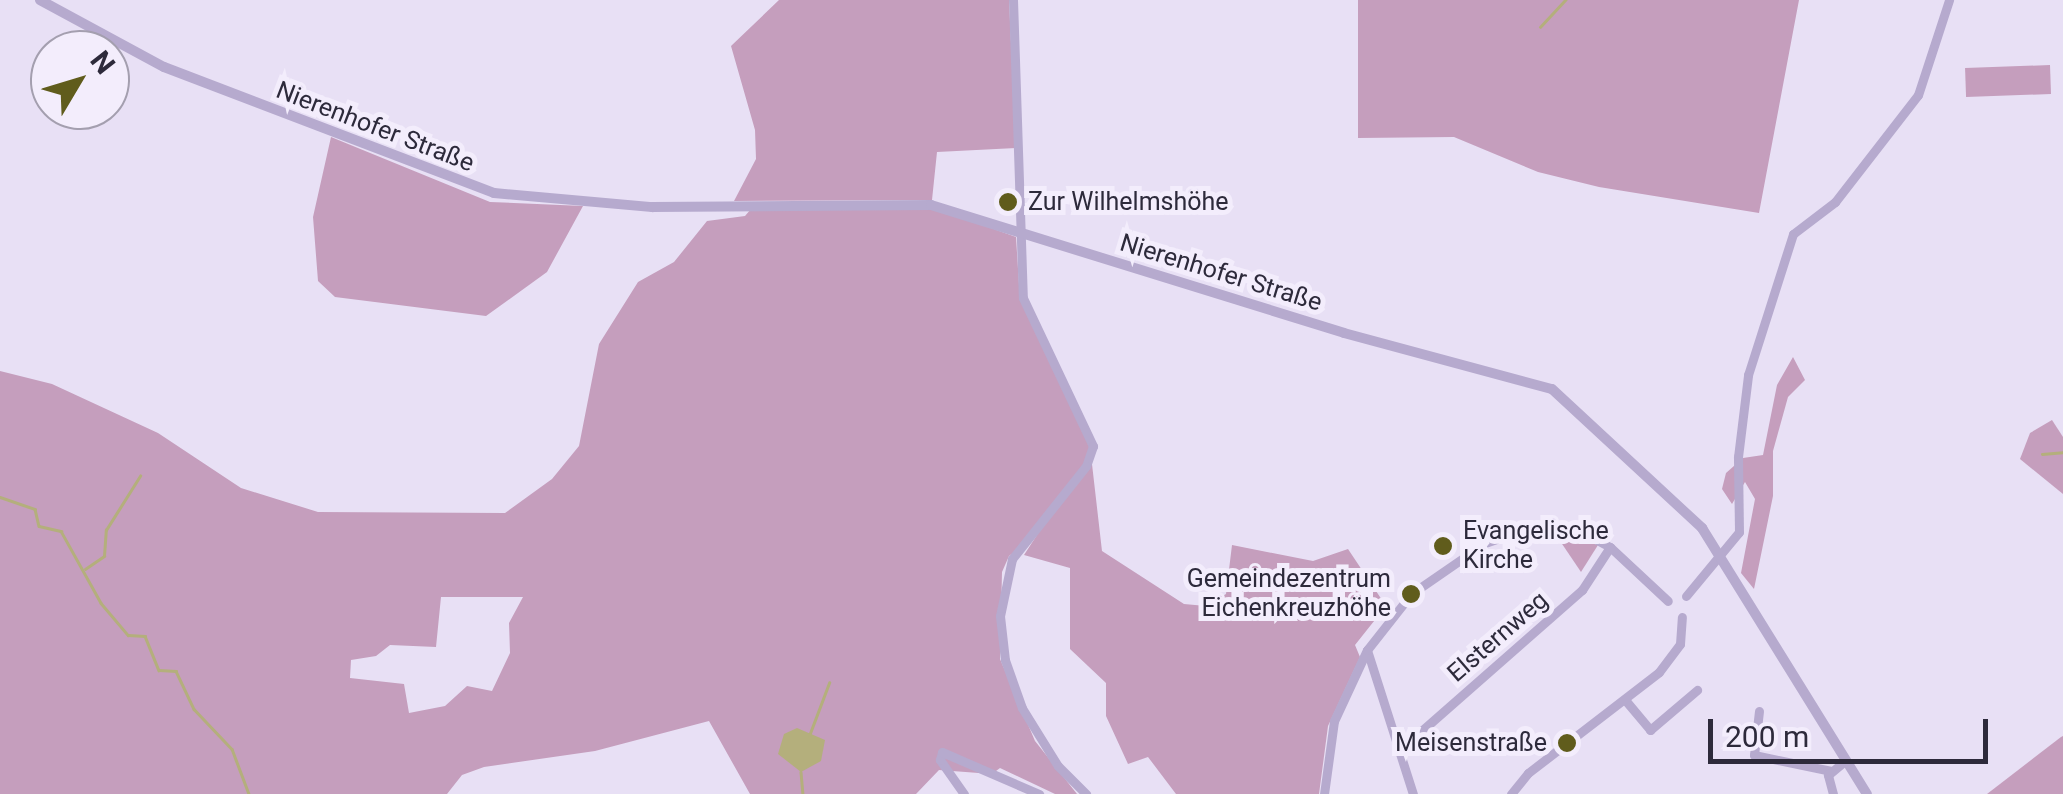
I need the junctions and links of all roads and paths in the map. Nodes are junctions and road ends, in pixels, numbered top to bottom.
1 (40, 0) edge
2 (1013, 0) edge
3 (1949, 0) edge
4 (1024, 232) junction
5 (1610, 548) junction
6 (1721, 556) junction
7 (1686, 596) junction
8 (1668, 601) junction
9 (1682, 617) junction
10 (1367, 650) junction
11 (1697, 690) dead end
12 (1626, 701) junction
13 (1759, 711) dead end
14 (1402, 748) junction
15 (1846, 760) junction
16 (1832, 771) junction
17 (964, 794) edge
18 (1039, 794) edge
19 (1086, 794) edge
20 (1324, 794) edge
21 (1413, 794) edge
22 (1512, 794) edge
23 (1833, 794) edge
24 (1867, 794) edge

1 - 4 street, Nierenhofer Straße
2 - 4 street
3 - 6 street
4 - 6 street, Nierenhofer Straße
4 - 19 street
5 - 8 street
5 - 10 street
5 - 14 street, Elsternweg
6 - 7 street
6 - 15 street, Nierenhofer Straße
7 - 8 street
7 - 9 street
8 - 9 street
9 - 12 street
10 - 14 street
10 - 20 street
11 - 12 street
12 - 22 street
13 - 16 street
14 - 21 street
15 - 16 street
15 - 24 street, Nierenhofer Straße
16 - 23 street
17 - 18 street

